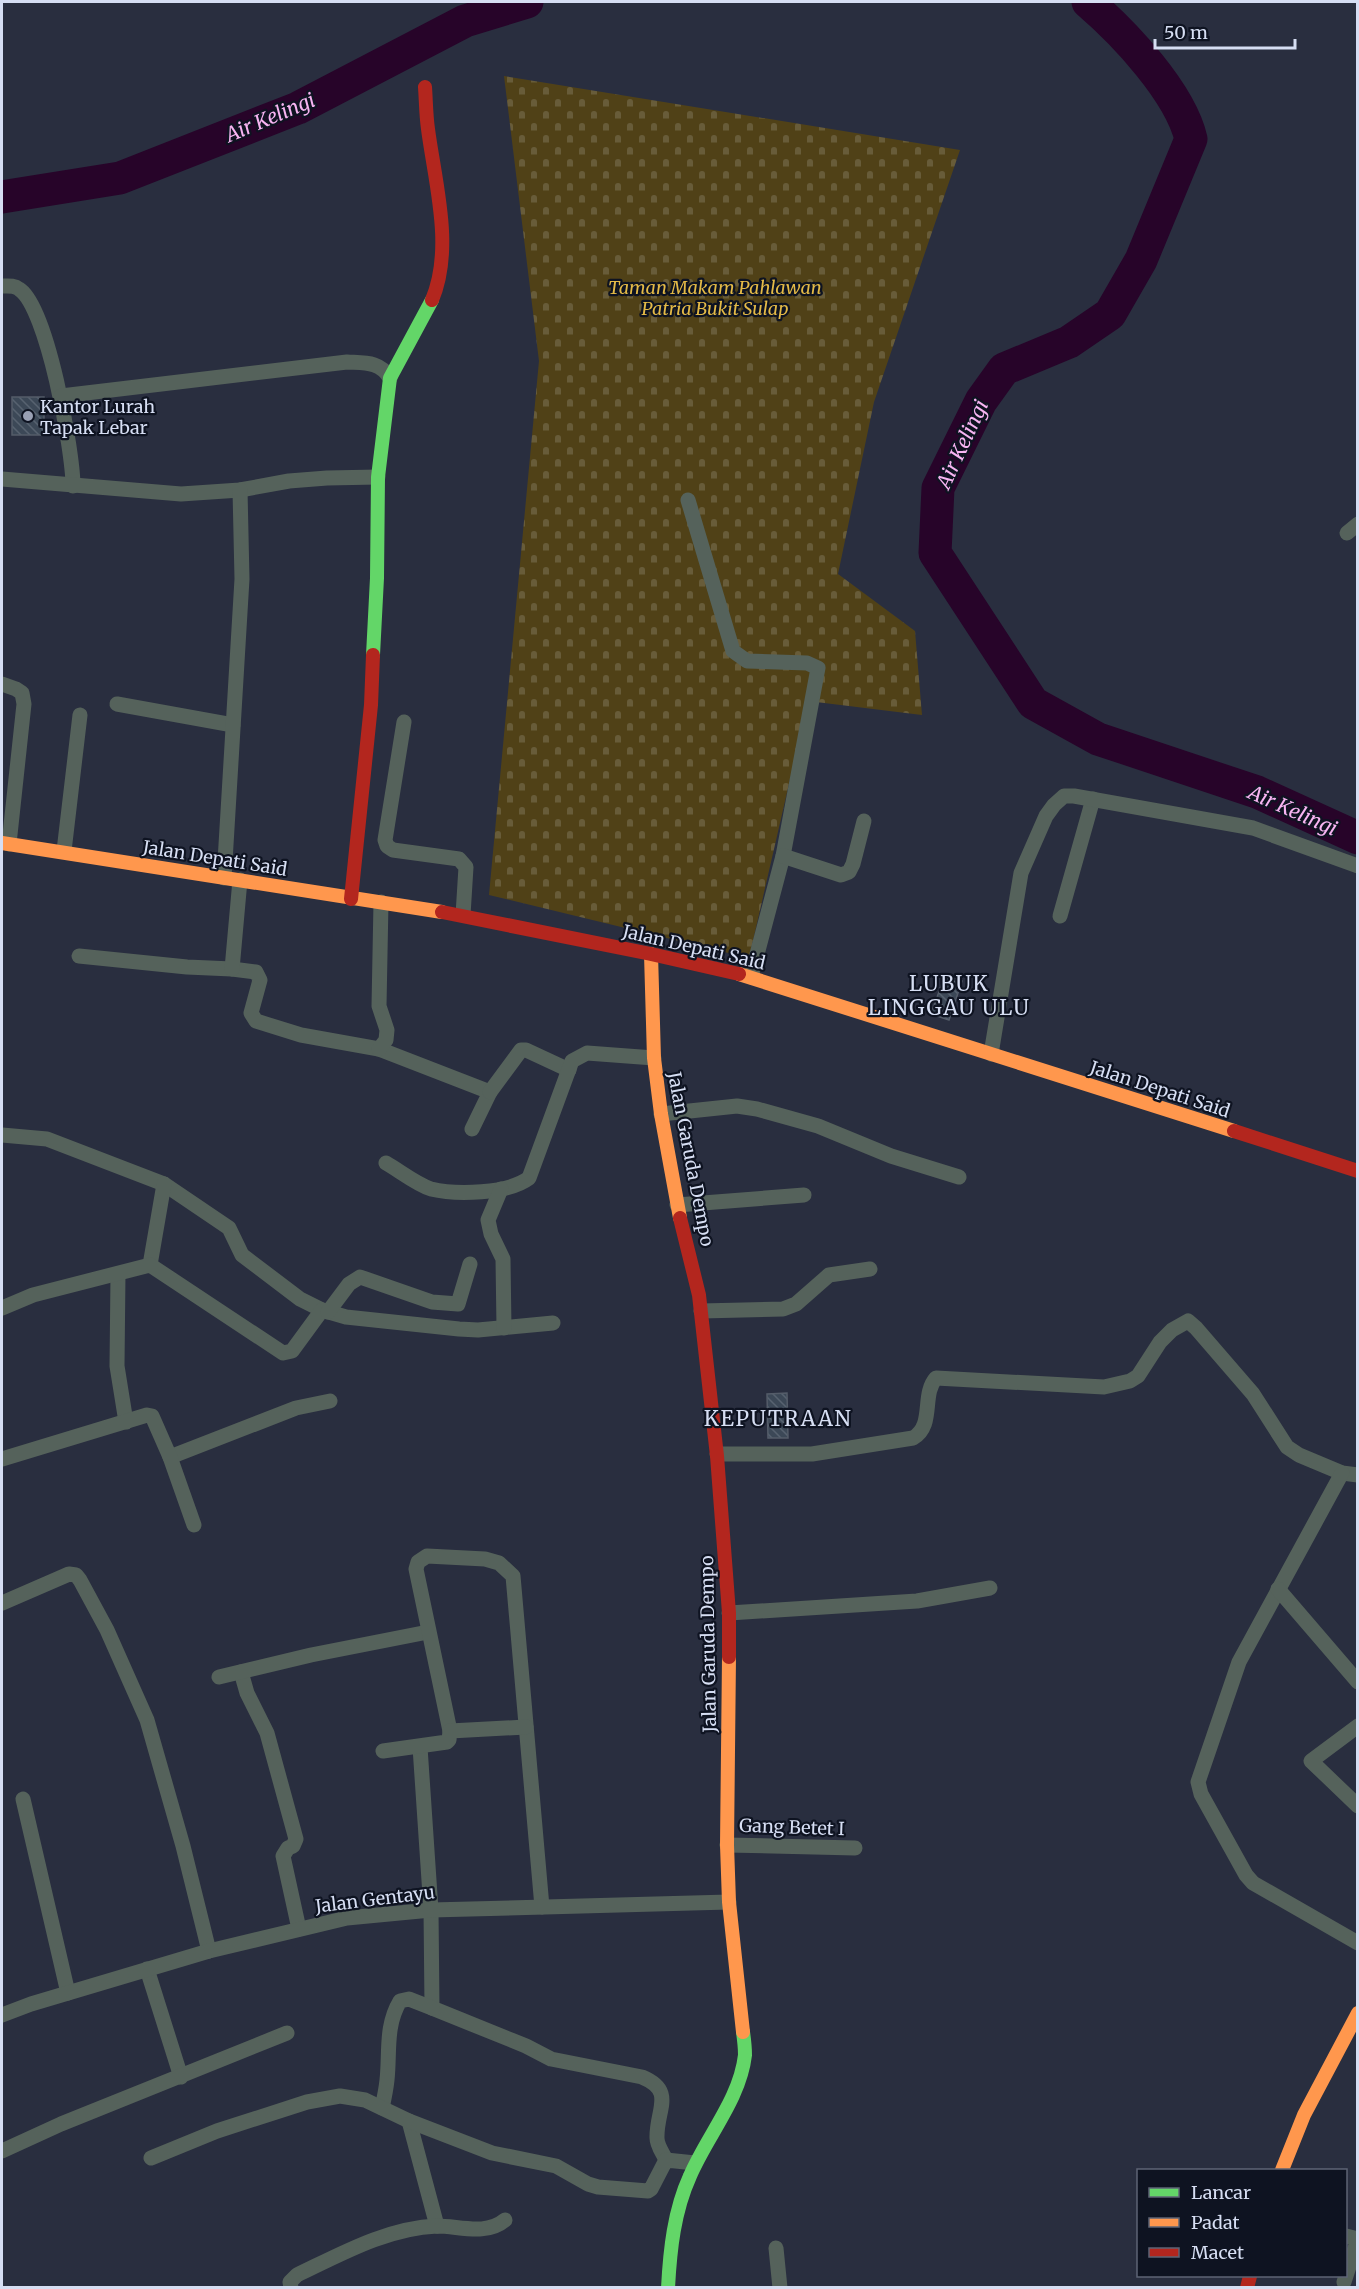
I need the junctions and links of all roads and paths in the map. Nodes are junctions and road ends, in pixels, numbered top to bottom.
1 (425, 87) dead end
2 (2, 286) edge
3 (390, 378) junction
4 (60, 396) junction
5 (378, 477) junction
6 (2, 479) edge
7 (73, 486) junction
8 (240, 490) junction
9 (688, 500) dead end
10 (2, 684) edge
11 (117, 704) dead end
12 (80, 715) dead end
13 (404, 722) dead end
14 (232, 725) junction
15 (1093, 799) junction
16 (864, 821) dead end
17 (5, 843) edge
18 (64, 851) junction
19 (783, 856) junction
20 (1358, 866) edge
21 (224, 878) junction
22 (240, 880) junction
23 (351, 898) junction
24 (381, 902) junction
25 (463, 915) junction
26 (1060, 916) dead end
27 (651, 954) junction
28 (79, 956) dead end
29 (232, 969) junction
30 (751, 977) junction
31 (379, 1049) junction
32 (991, 1054) junction
33 (654, 1058) junction
34 (569, 1070) junction
35 (490, 1092) junction
36 (661, 1114) junction
37 (472, 1129) dead end
38 (2, 1135) edge
39 (386, 1163) dead end
40 (1358, 1171) edge
41 (959, 1177) dead end
42 (164, 1184) junction
43 (501, 1189) junction
44 (804, 1195) dead end
45 (677, 1205) junction
46 (470, 1264) dead end
47 (150, 1265) junction
48 (870, 1269) dead end
49 (118, 1274) junction
50 (458, 1304) junction
51 (2, 1308) edge
52 (325, 1311) junction
53 (701, 1311) junction
54 (553, 1323) dead end
55 (504, 1328) junction
56 (459, 1329) junction
57 (330, 1401) dead end
58 (126, 1422) junction
59 (717, 1454) junction
60 (170, 1457) junction
61 (2, 1460) edge
62 (1342, 1473) junction
63 (1358, 1475) edge
64 (194, 1525) dead end
65 (990, 1588) dead end
66 (1278, 1589) junction
67 (2, 1603) edge
68 (729, 1613) junction
69 (428, 1632) junction
70 (242, 1672) junction
71 (219, 1677) dead end
72 (1358, 1682) edge
73 (1358, 1726) edge
74 (526, 1727) junction
75 (450, 1731) junction
76 (420, 1747) junction
77 (383, 1751) dead end
78 (23, 1799) dead end
79 (1358, 1806) edge
80 (727, 1845) junction
81 (855, 1848) dead end
82 (729, 1902) junction
83 (542, 1907) junction
84 (431, 1910) junction
85 (299, 1929) junction
86 (1358, 1943) edge
87 (209, 1951) junction
88 (147, 1969) junction
89 (68, 1993) junction
90 (432, 2008) junction
91 (1358, 2013) edge
92 (2, 2015) edge
93 (287, 2033) dead end
94 (181, 2078) junction
95 (382, 2108) junction
96 (409, 2121) junction
97 (2, 2151) edge
98 (151, 2158) dead end
99 (666, 2160) junction
100 (695, 2163) junction
101 (1282, 2169) edge
102 (505, 2220) dead end
103 (437, 2226) junction
104 (1347, 2236) edge
105 (776, 2248) dead end
106 (1347, 2273) edge
107 (1346, 2277) edge
108 (1344, 2282) dead end
109 (291, 2288) edge
110 (668, 2288) edge
111 (780, 2288) edge

1 - 3 street
2 - 4 street
3 - 4 street
3 - 5 street
4 - 7 street
5 - 8 street
5 - 23 street
6 - 7 street
7 - 8 street
8 - 14 street
9 - 19 street
10 - 17 street
11 - 14 street
12 - 18 street
13 - 25 street
14 - 21 street
15 - 20 street
15 - 26 street
15 - 32 street
16 - 19 street
17 - 18 street, Jalan Depati Said
18 - 21 street, Jalan Depati Said
19 - 30 street
21 - 22 street, Jalan Depati Said
22 - 23 street, Jalan Depati Said
22 - 29 street
23 - 24 street, Jalan Depati Said
24 - 25 street, Jalan Depati Said
24 - 31 street
25 - 27 street, Jalan Depati Said
27 - 30 street, Jalan Depati Said
27 - 33 street, Jalan Garuda Dempo
28 - 29 street
29 - 31 street
30 - 32 street, Jalan Depati Said
31 - 35 street
32 - 40 street, Jalan Depati Said
33 - 34 street
33 - 36 street, Jalan Garuda Dempo
34 - 35 street
34 - 43 street
35 - 37 street
36 - 41 street
36 - 45 street, Jalan Garuda Dempo
38 - 42 street
39 - 43 street
42 - 47 street
42 - 52 street
43 - 55 street
44 - 45 street
45 - 53 street, Jalan Garuda Dempo
46 - 50 street
47 - 49 street
47 - 52 street
48 - 53 street
49 - 51 street
49 - 58 street
50 - 52 street
50 - 56 street
52 - 56 street
53 - 59 street, Jalan Garuda Dempo
54 - 55 street
55 - 56 street
57 - 60 street
58 - 60 street
58 - 61 street
59 - 62 street
59 - 68 street, Jalan Garuda Dempo
60 - 64 street
62 - 63 street
62 - 66 street
65 - 68 street
66 - 72 street
66 - 86 street
67 - 87 street
68 - 80 street, Jalan Garuda Dempo
69 - 70 street
69 - 74 street
69 - 75 street
70 - 71 street
70 - 85 street
73 - 79 street
74 - 75 street
74 - 83 street
75 - 76 street
76 - 77 street
76 - 84 street
78 - 89 street
80 - 81 street, Gang Betet I
80 - 82 street, Jalan Garuda Dempo
82 - 83 street, Jalan Gentayu
82 - 100 street, Jalan Garuda Dempo
83 - 84 street, Jalan Gentayu
84 - 85 street, Jalan Gentayu
84 - 90 street
85 - 87 street, Jalan Gentayu
87 - 88 street, Jalan Gentayu
88 - 89 street, Jalan Gentayu
88 - 94 street
89 - 92 street, Jalan Gentayu
90 - 95 street
90 - 99 street
91 - 101 street
93 - 94 street
94 - 97 street
95 - 96 street
95 - 98 street
96 - 99 street
96 - 103 street
99 - 100 street
100 - 110 street, Jalan Garuda Dempo
102 - 103 street
103 - 109 street
104 - 106 street
105 - 111 street
107 - 108 street

